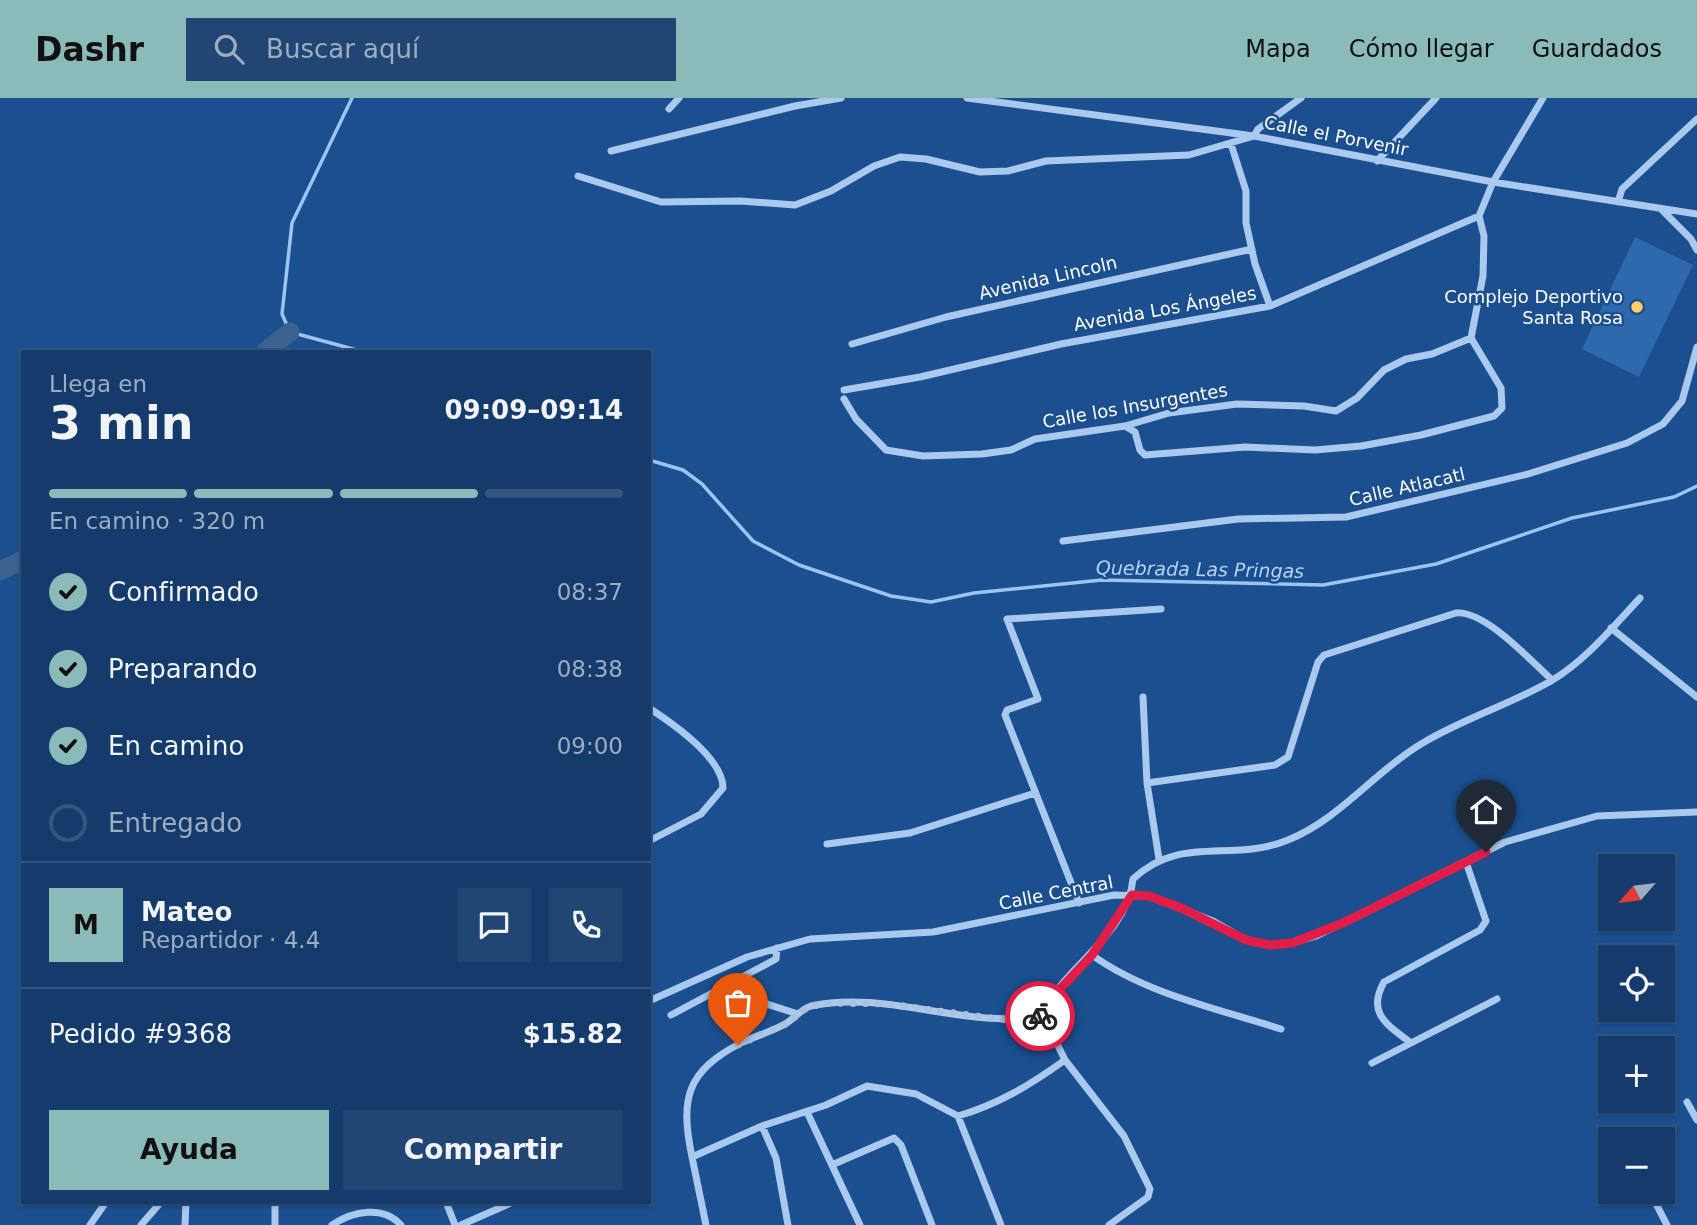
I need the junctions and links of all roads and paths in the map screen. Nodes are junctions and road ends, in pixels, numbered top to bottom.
1 (678, 98) edge
2 (841, 98) edge
3 (967, 98) edge
4 (1301, 98) edge
5 (1436, 98) edge
6 (1543, 98) edge
7 (808, 101) edge
8 (668, 109) dead end
9 (1697, 119) edge
10 (1254, 136) junction
11 (1230, 144) junction
12 (611, 151) dead end
13 (1377, 161) junction
14 (578, 176) dead end
15 (1493, 182) junction
16 (1618, 202) junction
17 (1661, 209) junction
18 (1697, 214) edge
19 (1479, 216) junction
20 (1252, 249) junction
21 (1697, 250) edge
22 (1270, 306) junction
23 (1471, 338) junction
24 (852, 344) dead end
25 (1697, 347) edge
26 (844, 390) dead end
27 (844, 399) dead end
28 (1125, 426) junction
29 (1063, 541) dead end
30 (1640, 598) dead end
31 (1161, 608) dead end
32 (1611, 628) junction
33 (1552, 680) junction
34 (1143, 697) dead end
35 (1697, 697) edge
36 (651, 709) edge
37 (1147, 783) junction
38 (1035, 793) junction
39 (1697, 812) edge
40 (651, 840) edge
41 (827, 844) dead end
42 (1159, 859) junction
43 (1466, 862) junction
44 (1132, 895) junction
45 (1079, 903) junction
46 (777, 948) junction
47 (1092, 955) junction
48 (732, 981) junction
49 (651, 999) edge
50 (1497, 999) dead end
51 (798, 1014) junction
52 (671, 1015) dead end
53 (1043, 1015) junction
54 (1281, 1029) dead end
55 (1412, 1043) junction
56 (1065, 1060) junction
57 (1372, 1063) dead end
58 (1687, 1102) dead end
59 (807, 1112) junction
60 (958, 1116) junction
61 (1697, 1120) edge
62 (762, 1126) junction
63 (692, 1157) junction
64 (834, 1164) junction
65 (105, 1204) edge
66 (158, 1204) edge
67 (186, 1204) edge
68 (275, 1204) edge
69 (447, 1204) edge
70 (508, 1204) edge
71 (1656, 1204) edge
72 (90, 1225) edge
73 (141, 1225) edge
74 (185, 1225) edge
75 (275, 1225) edge
76 (332, 1225) edge
77 (401, 1225) edge
78 (455, 1225) edge
79 (461, 1225) edge
80 (706, 1225) edge
81 (788, 1225) edge
82 (860, 1225) edge
83 (932, 1225) edge
84 (1001, 1225) edge
85 (1109, 1225) edge
86 (1667, 1225) edge

1 - 8 street
2 - 7 street
3 - 10 street, Calle el Porvenir
4 - 10 street
5 - 13 street
6 - 15 street
7 - 12 street
9 - 16 street
10 - 11 street
10 - 13 street, Calle el Porvenir
11 - 14 street
11 - 20 street
13 - 15 street, Calle el Porvenir
15 - 16 street, Calle el Porvenir
15 - 19 street
16 - 17 street, Calle el Porvenir
17 - 18 street, Calle el Porvenir
17 - 21 street
19 - 22 street, Avenida Los Ángeles
19 - 23 street
20 - 22 street
20 - 24 street, Avenida Lincoln
22 - 26 street, Avenida Los Ángeles
23 - 28 street, Calle los Insurgentes
23 - 28 street
25 - 29 street, Calle Atlacatl
27 - 28 street, Calle los Insurgentes
30 - 32 street
31 - 38 street
32 - 33 street
32 - 35 street
33 - 37 street
33 - 42 street
34 - 37 street
36 - 40 street
37 - 42 street
38 - 41 street
38 - 45 street
39 - 43 street, Calle Central
42 - 44 street
43 - 44 street, Calle Central
43 - 55 street
44 - 45 street, Calle Central
44 - 47 street
45 - 46 street, Calle Central
46 - 48 street
46 - 49 street, Calle Central
47 - 53 street
47 - 54 street
48 - 51 street
48 - 52 street
50 - 55 street
51 - 53 street
51 - 63 street
53 - 56 street
55 - 57 street
56 - 60 street
56 - 85 street
58 - 61 street
59 - 60 street
59 - 62 street
59 - 64 street
60 - 84 street
62 - 63 street
62 - 81 street
63 - 80 street
64 - 82 street
64 - 83 street
65 - 72 street
66 - 73 street
67 - 74 street
68 - 75 street
69 - 78 street
70 - 79 street
71 - 86 street
76 - 77 street

